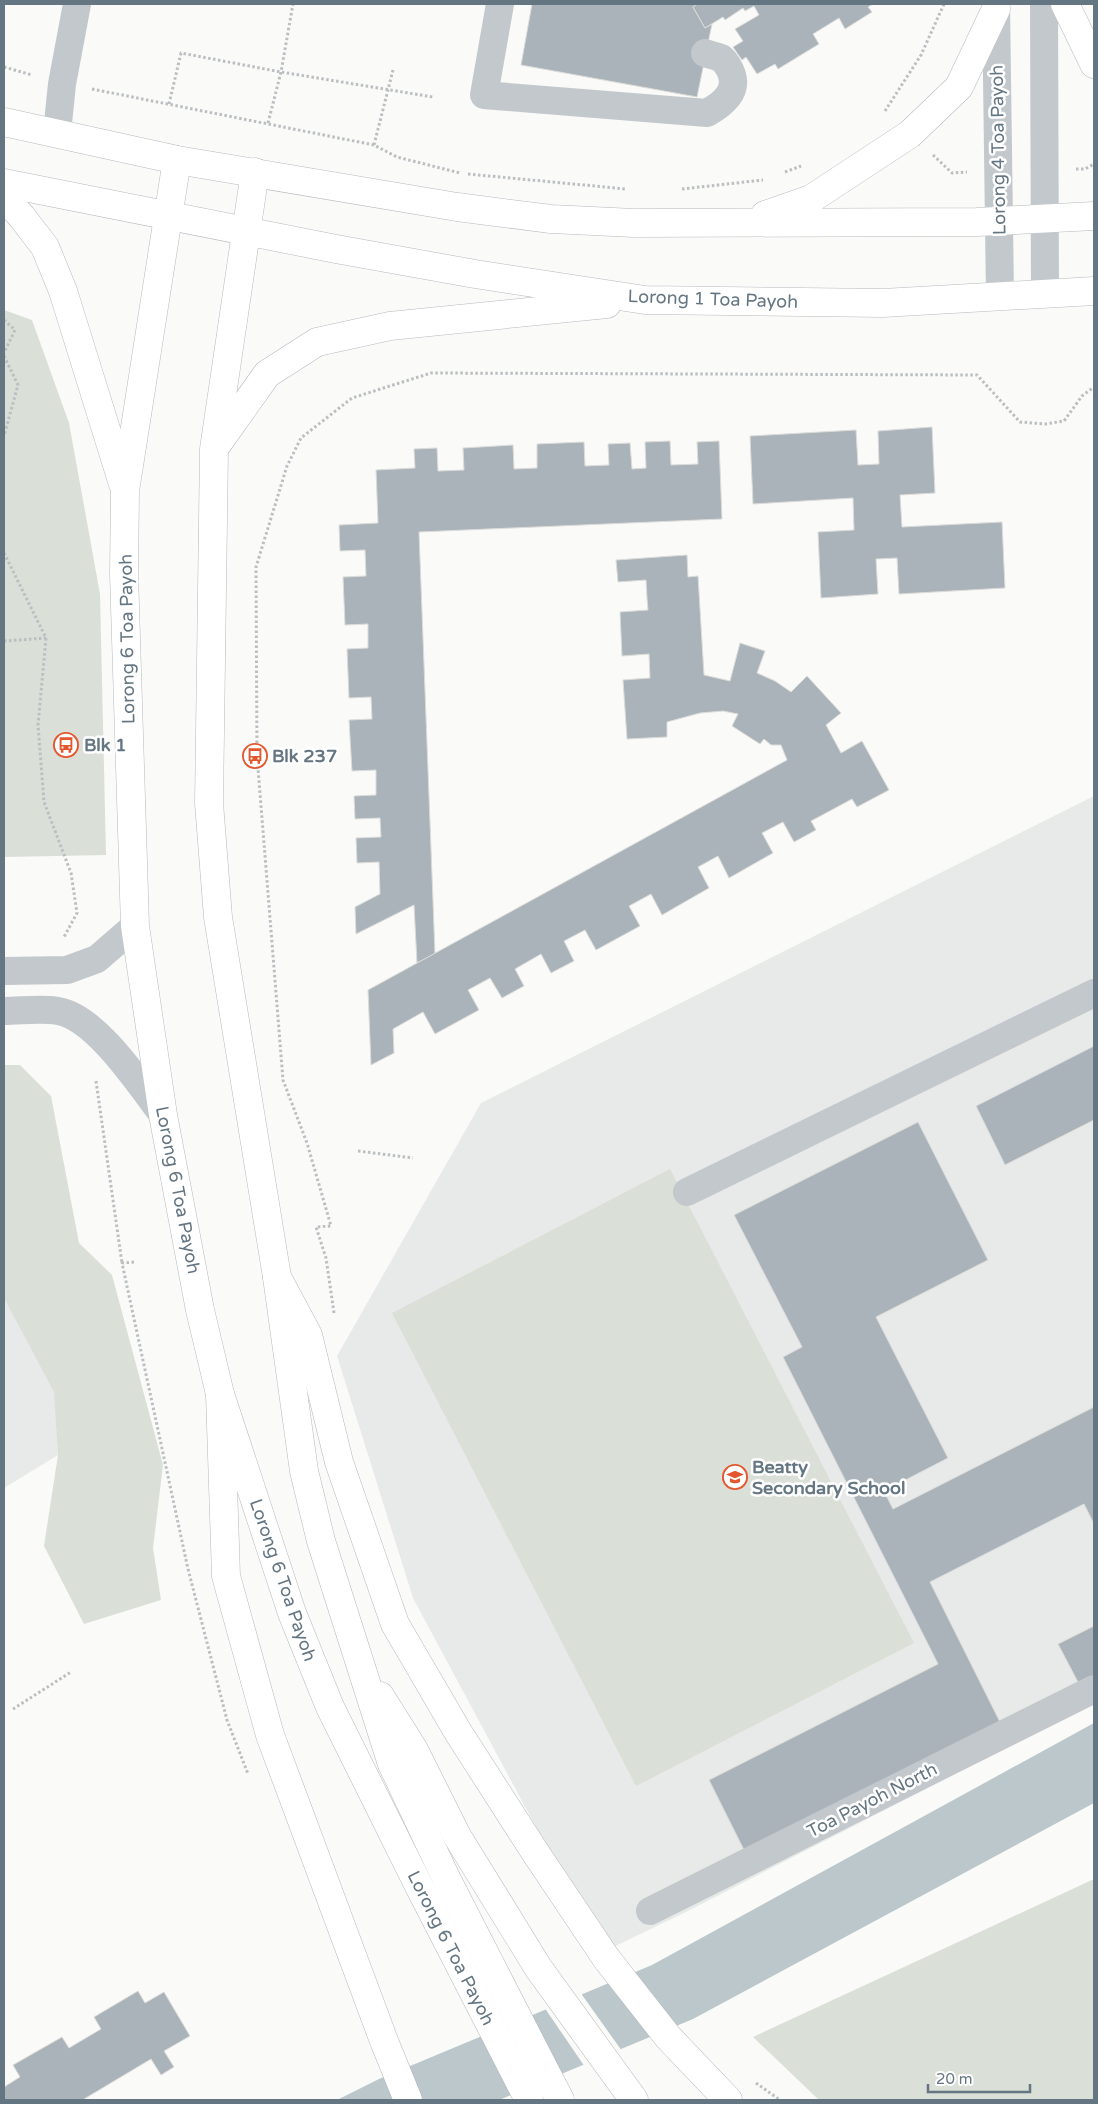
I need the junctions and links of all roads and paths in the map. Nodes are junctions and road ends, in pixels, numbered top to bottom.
1 (78, 4) edge
2 (293, 4) edge
3 (500, 4) edge
4 (944, 4) edge
5 (1044, 4) edge
6 (1065, 4) edge
7 (996, 6) edge
8 (705, 53) dead end
9 (1094, 64) edge
10 (393, 70) dead end
11 (280, 72) junction
12 (388, 91) junction
13 (433, 97) dead end
14 (143, 98) dead end
15 (169, 104) junction
16 (878, 117) dead end
17 (4, 122) edge
18 (268, 123) junction
19 (57, 134) junction
20 (374, 145) junction
21 (177, 160) junction
22 (809, 163) dead end
23 (255, 172) junction
24 (782, 173) dead end
25 (764, 180) dead end
26 (4, 183) edge
27 (630, 189) dead end
28 (678, 190) dead end
29 (4, 197) edge
30 (168, 216) junction
31 (1094, 216) edge
32 (1044, 218) junction
33 (999, 220) junction
34 (745, 222) junction
35 (246, 233) junction
36 (1094, 291) edge
37 (1045, 294) junction
38 (1000, 296) junction
39 (645, 300) junction
40 (4, 320) edge
41 (4, 354) edge
42 (1094, 386) edge
43 (4, 436) edge
44 (214, 448) junction
45 (125, 491) junction
46 (4, 553) edge
47 (46, 638) junction
48 (4, 641) edge
49 (135, 926) junction
50 (63, 939) dead end
51 (4, 972) edge
52 (1094, 993) edge
53 (4, 1011) edge
54 (95, 1074) dead end
55 (163, 1115) junction
56 (358, 1151) dead end
57 (413, 1158) dead end
58 (687, 1192) dead end
59 (122, 1263) dead end
60 (277, 1277) junction
61 (334, 1315) dead end
62 (220, 1394) junction
63 (357, 1659) junction
64 (71, 1672) dead end
65 (1094, 1689) edge
66 (13, 1709) dead end
67 (650, 1911) dead end
68 (408, 2100) edge
69 (529, 2100) edge
70 (560, 2100) edge
71 (634, 2100) edge
72 (728, 2100) edge

1 - 19 street
2 - 11 path
3 - 8 street
4 - 16 path
5 - 32 street
6 - 9 main road
7 - 33 street, Lorong 4 Toa Payoh
7 - 34 main road
10 - 12 path
11 - 12 path
11 - 15 path
11 - 18 path
12 - 13 path
12 - 20 path
14 - 15 path
15 - 18 path
17 - 19 main road
18 - 20 path
19 - 21 main road
20 - 27 path
21 - 23 main road
21 - 30 main road, Lorong 6 Toa Payoh
22 - 24 path
23 - 34 main road
23 - 35 main road
25 - 28 path
26 - 30 main road
29 - 45 main road
30 - 35 main road
30 - 45 main road, Lorong 6 Toa Payoh
31 - 32 main road
32 - 33 main road
32 - 37 street
33 - 34 main road
33 - 38 street, Lorong 4 Toa Payoh
35 - 39 main road, Lorong 1 Toa Payoh
35 - 44 main road
36 - 37 main road, Lorong 1 Toa Payoh
37 - 38 main road, Lorong 1 Toa Payoh
38 - 39 main road, Lorong 1 Toa Payoh
39 - 44 main road
40 - 41 path
41 - 43 path
42 - 61 path
44 - 60 main road
45 - 49 main road, Lorong 6 Toa Payoh
46 - 47 path
47 - 48 path
47 - 50 path
49 - 51 street
49 - 55 main road, Lorong 6 Toa Payoh
52 - 58 street
53 - 55 street
54 - 59 path
55 - 62 main road, Lorong 6 Toa Payoh
56 - 57 path
60 - 63 main road
60 - 72 main road
62 - 68 main road
62 - 69 main road, Lorong 6 Toa Payoh
63 - 70 main road
63 - 71 main road
64 - 66 path
65 - 67 street, Toa Payoh North

